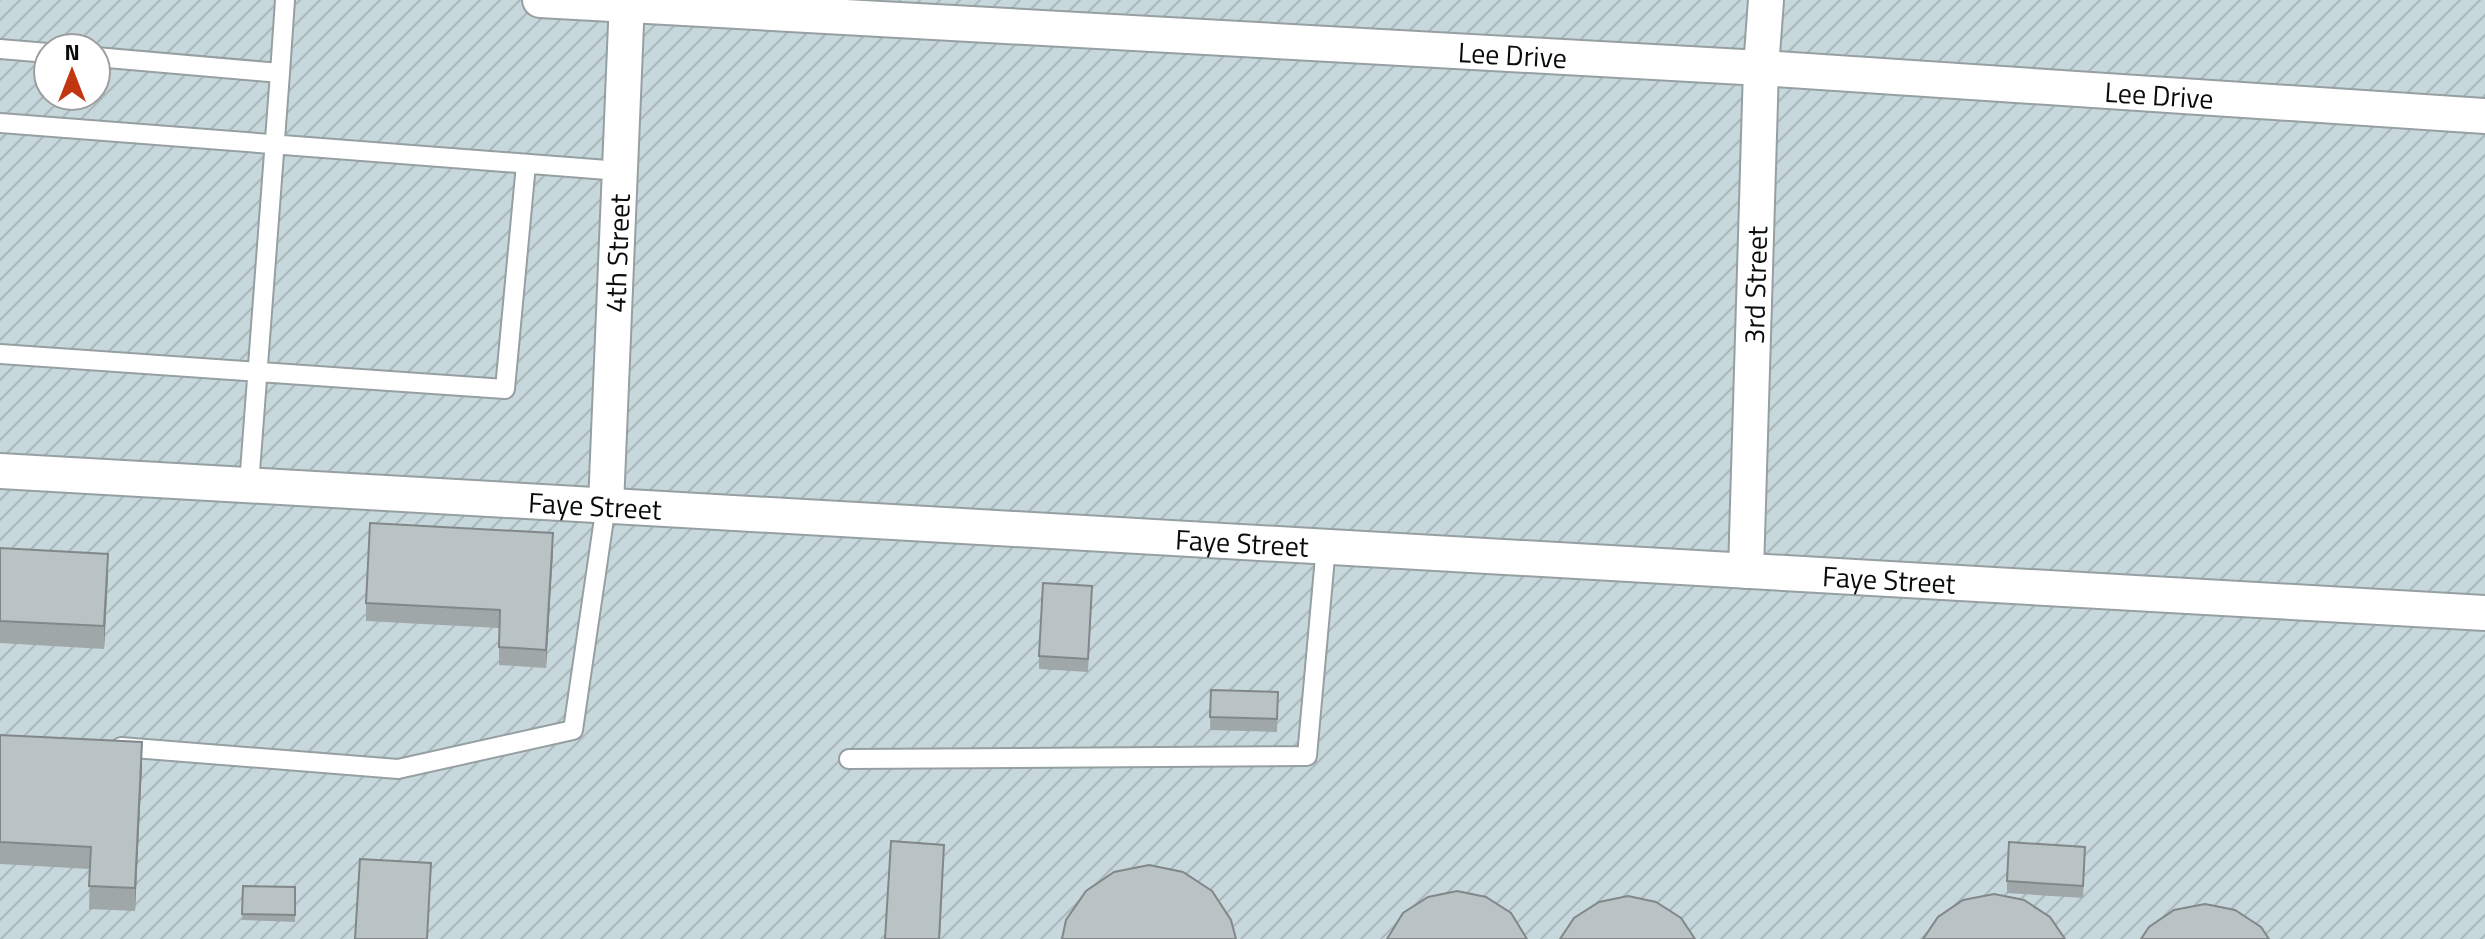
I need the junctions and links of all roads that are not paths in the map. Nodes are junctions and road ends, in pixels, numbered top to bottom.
1 (285, 0) edge
2 (540, 0) edge
3 (1766, 0) edge
4 (627, 2) edge
5 (0, 49) edge
6 (32, 52) edge
7 (112, 58) edge
8 (1761, 68) junction
9 (280, 73) junction
10 (2485, 116) edge
11 (0, 123) edge
12 (276, 145) junction
13 (526, 164) junction
14 (620, 171) junction
15 (0, 354) edge
16 (256, 372) junction
17 (0, 471) edge
18 (249, 485) junction
19 (606, 505) junction
20 (1326, 546) junction
21 (1746, 571) junction
22 (2485, 613) edge
23 (95, 745) edge
24 (849, 759) dead end

1 - 9 lane
2 - 4 street, Lee Drive
3 - 8 street, 3rd Street
4 - 8 street, Lee Drive
4 - 14 street, 4th Street
5 - 6 lane
7 - 9 lane
8 - 10 street, Lee Drive
8 - 21 street, 3rd Street
9 - 12 lane
11 - 12 lane
12 - 13 lane
12 - 16 lane
13 - 14 lane
13 - 16 lane
14 - 19 street, 4th Street
15 - 16 lane
16 - 18 lane
17 - 18 street, Faye Street
18 - 19 street, Faye Street
19 - 20 street, Faye Street
19 - 23 lane
20 - 21 street, Faye Street
20 - 24 lane
21 - 22 street, Faye Street

